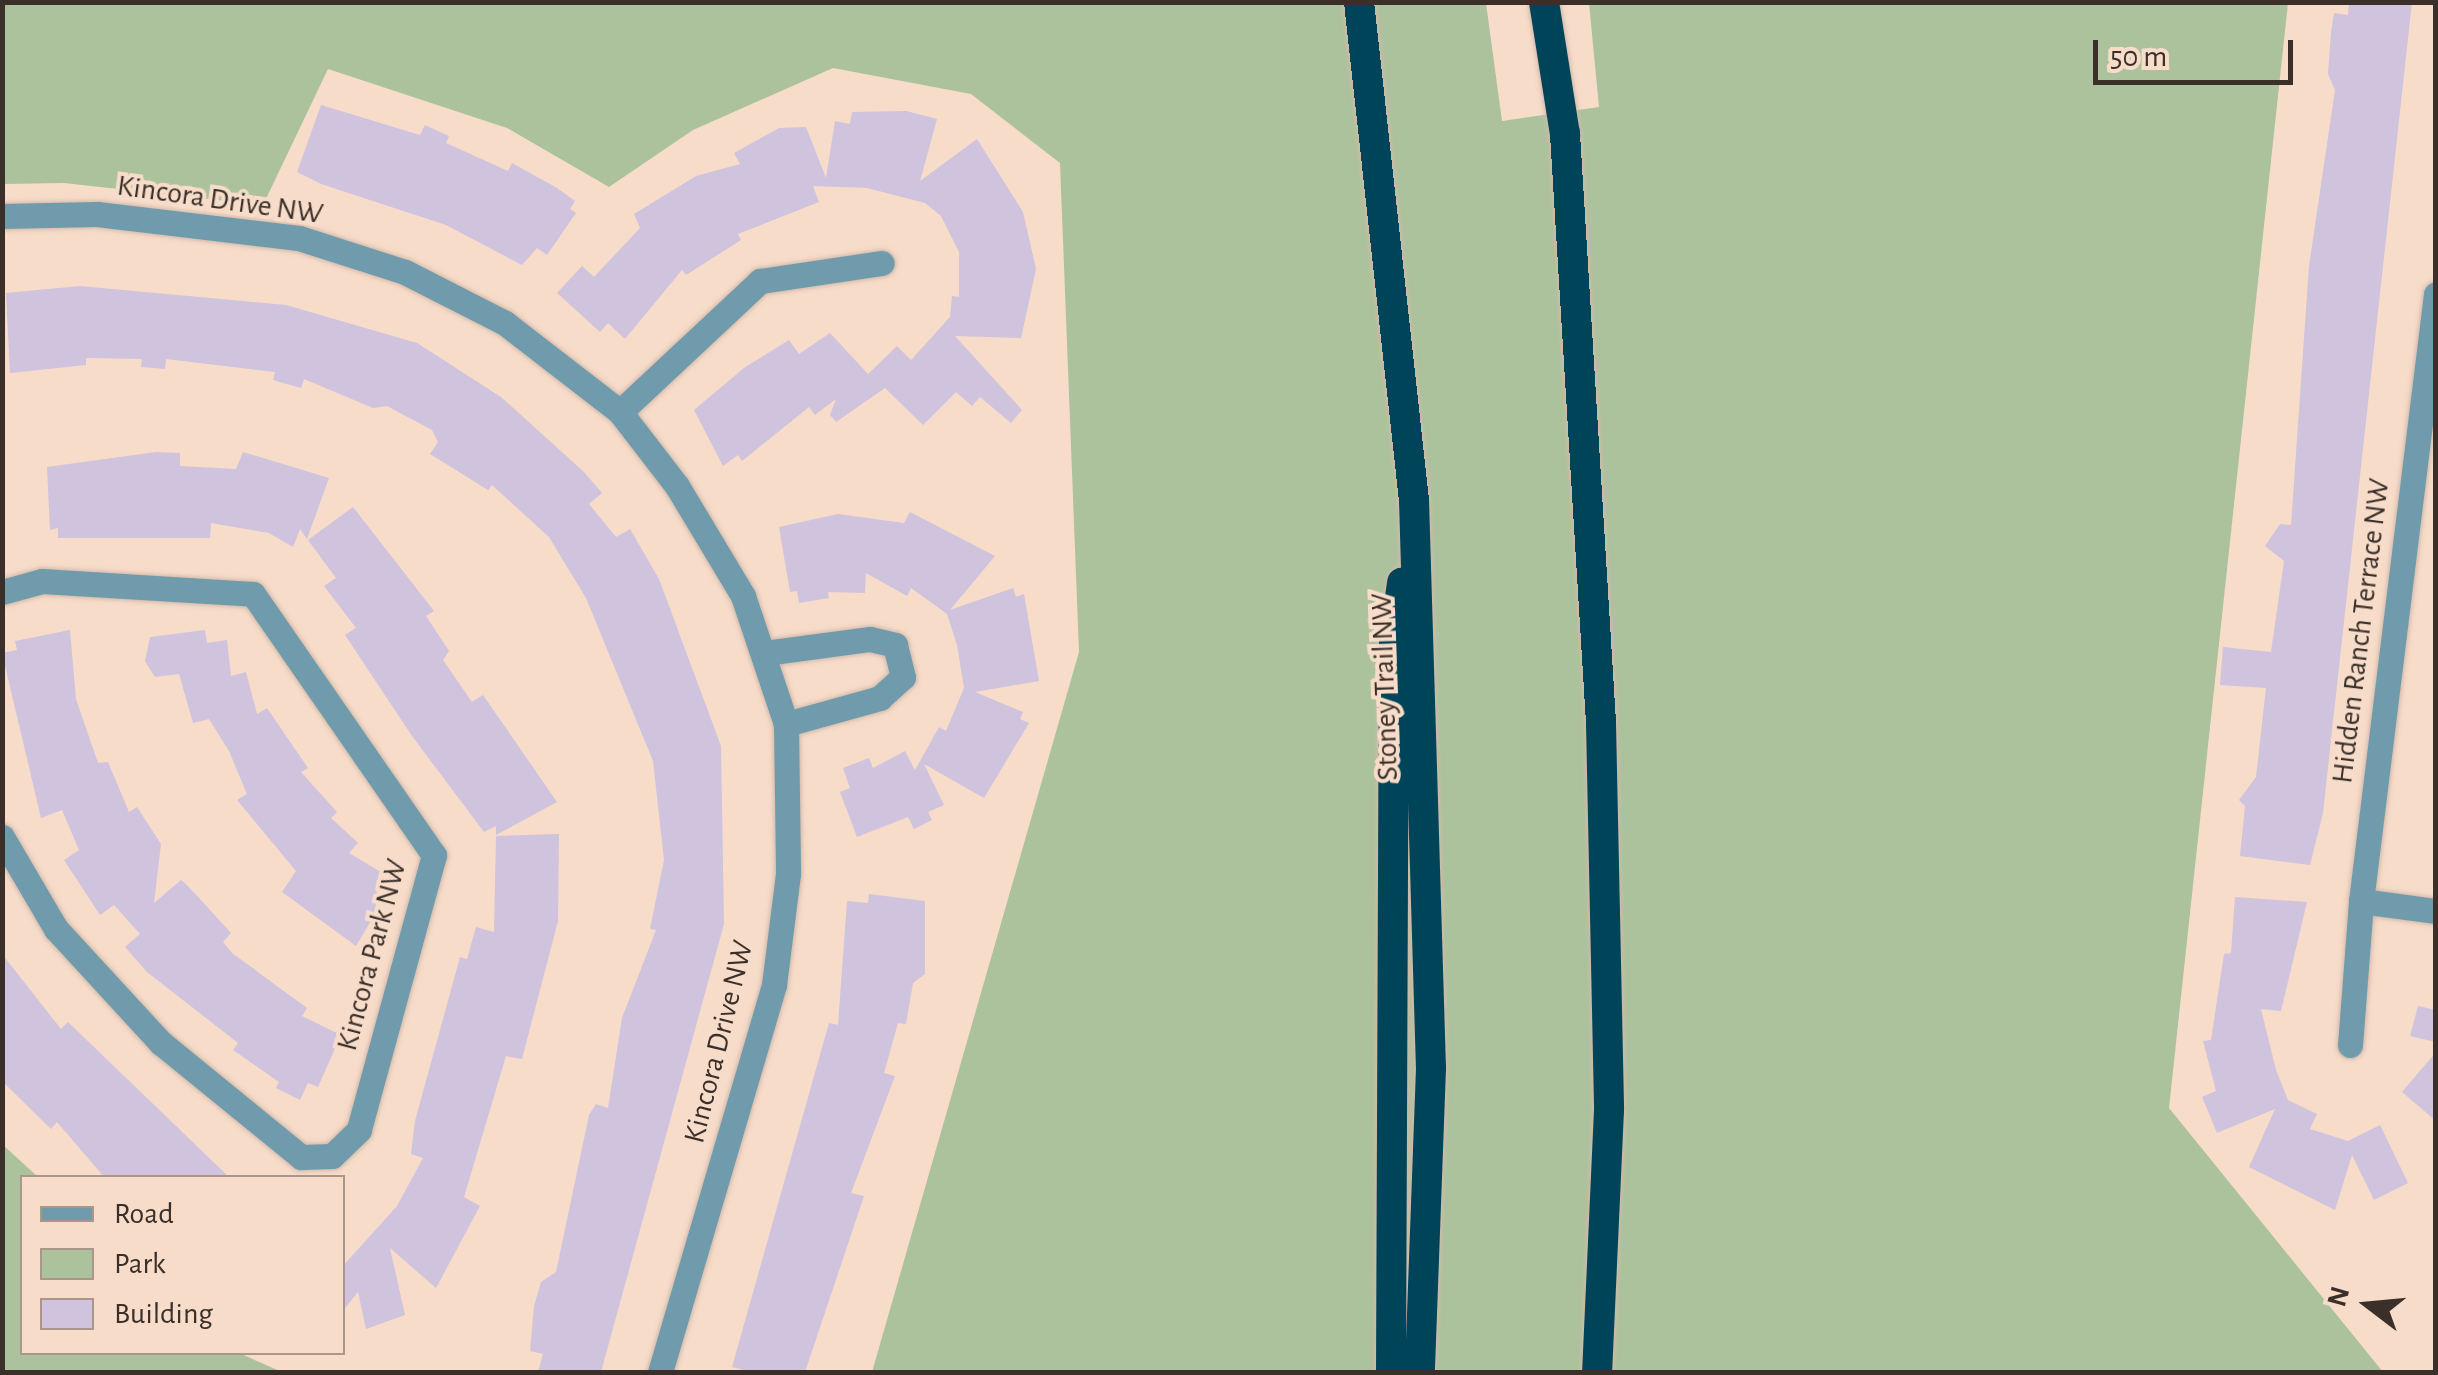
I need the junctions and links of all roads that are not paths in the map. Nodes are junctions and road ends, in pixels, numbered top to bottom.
1 (1360, 2) edge
2 (1544, 2) edge
3 (1554, 2) edge
4 (1564, 134) junction
5 (2, 216) edge
6 (882, 263) dead end
7 (2436, 294) edge
8 (620, 412) junction
9 (1414, 500) junction
10 (2, 592) edge
11 (766, 653) junction
12 (786, 724) junction
13 (2, 837) edge
14 (2361, 900) junction
15 (2436, 911) edge
16 (2350, 1045) dead end
17 (660, 1372) edge
18 (1390, 1372) edge
19 (1420, 1372) edge
20 (1597, 1372) edge

1 - 9 highway, Stoney Trail NW
2 - 4 highway
3 - 4 highway
4 - 20 highway
5 - 8 street, Kincora Drive NW
6 - 8 street
7 - 14 street, Hidden Ranch Terrace NW
8 - 11 street, Kincora Drive NW
9 - 18 highway
9 - 19 highway, Stoney Trail NW
10 - 13 street, Kincora Park NW
11 - 12 street, Kincora Drive NW
11 - 12 street
12 - 17 street, Kincora Drive NW
14 - 15 street
14 - 16 street, Hidden Ranch Terrace NW

